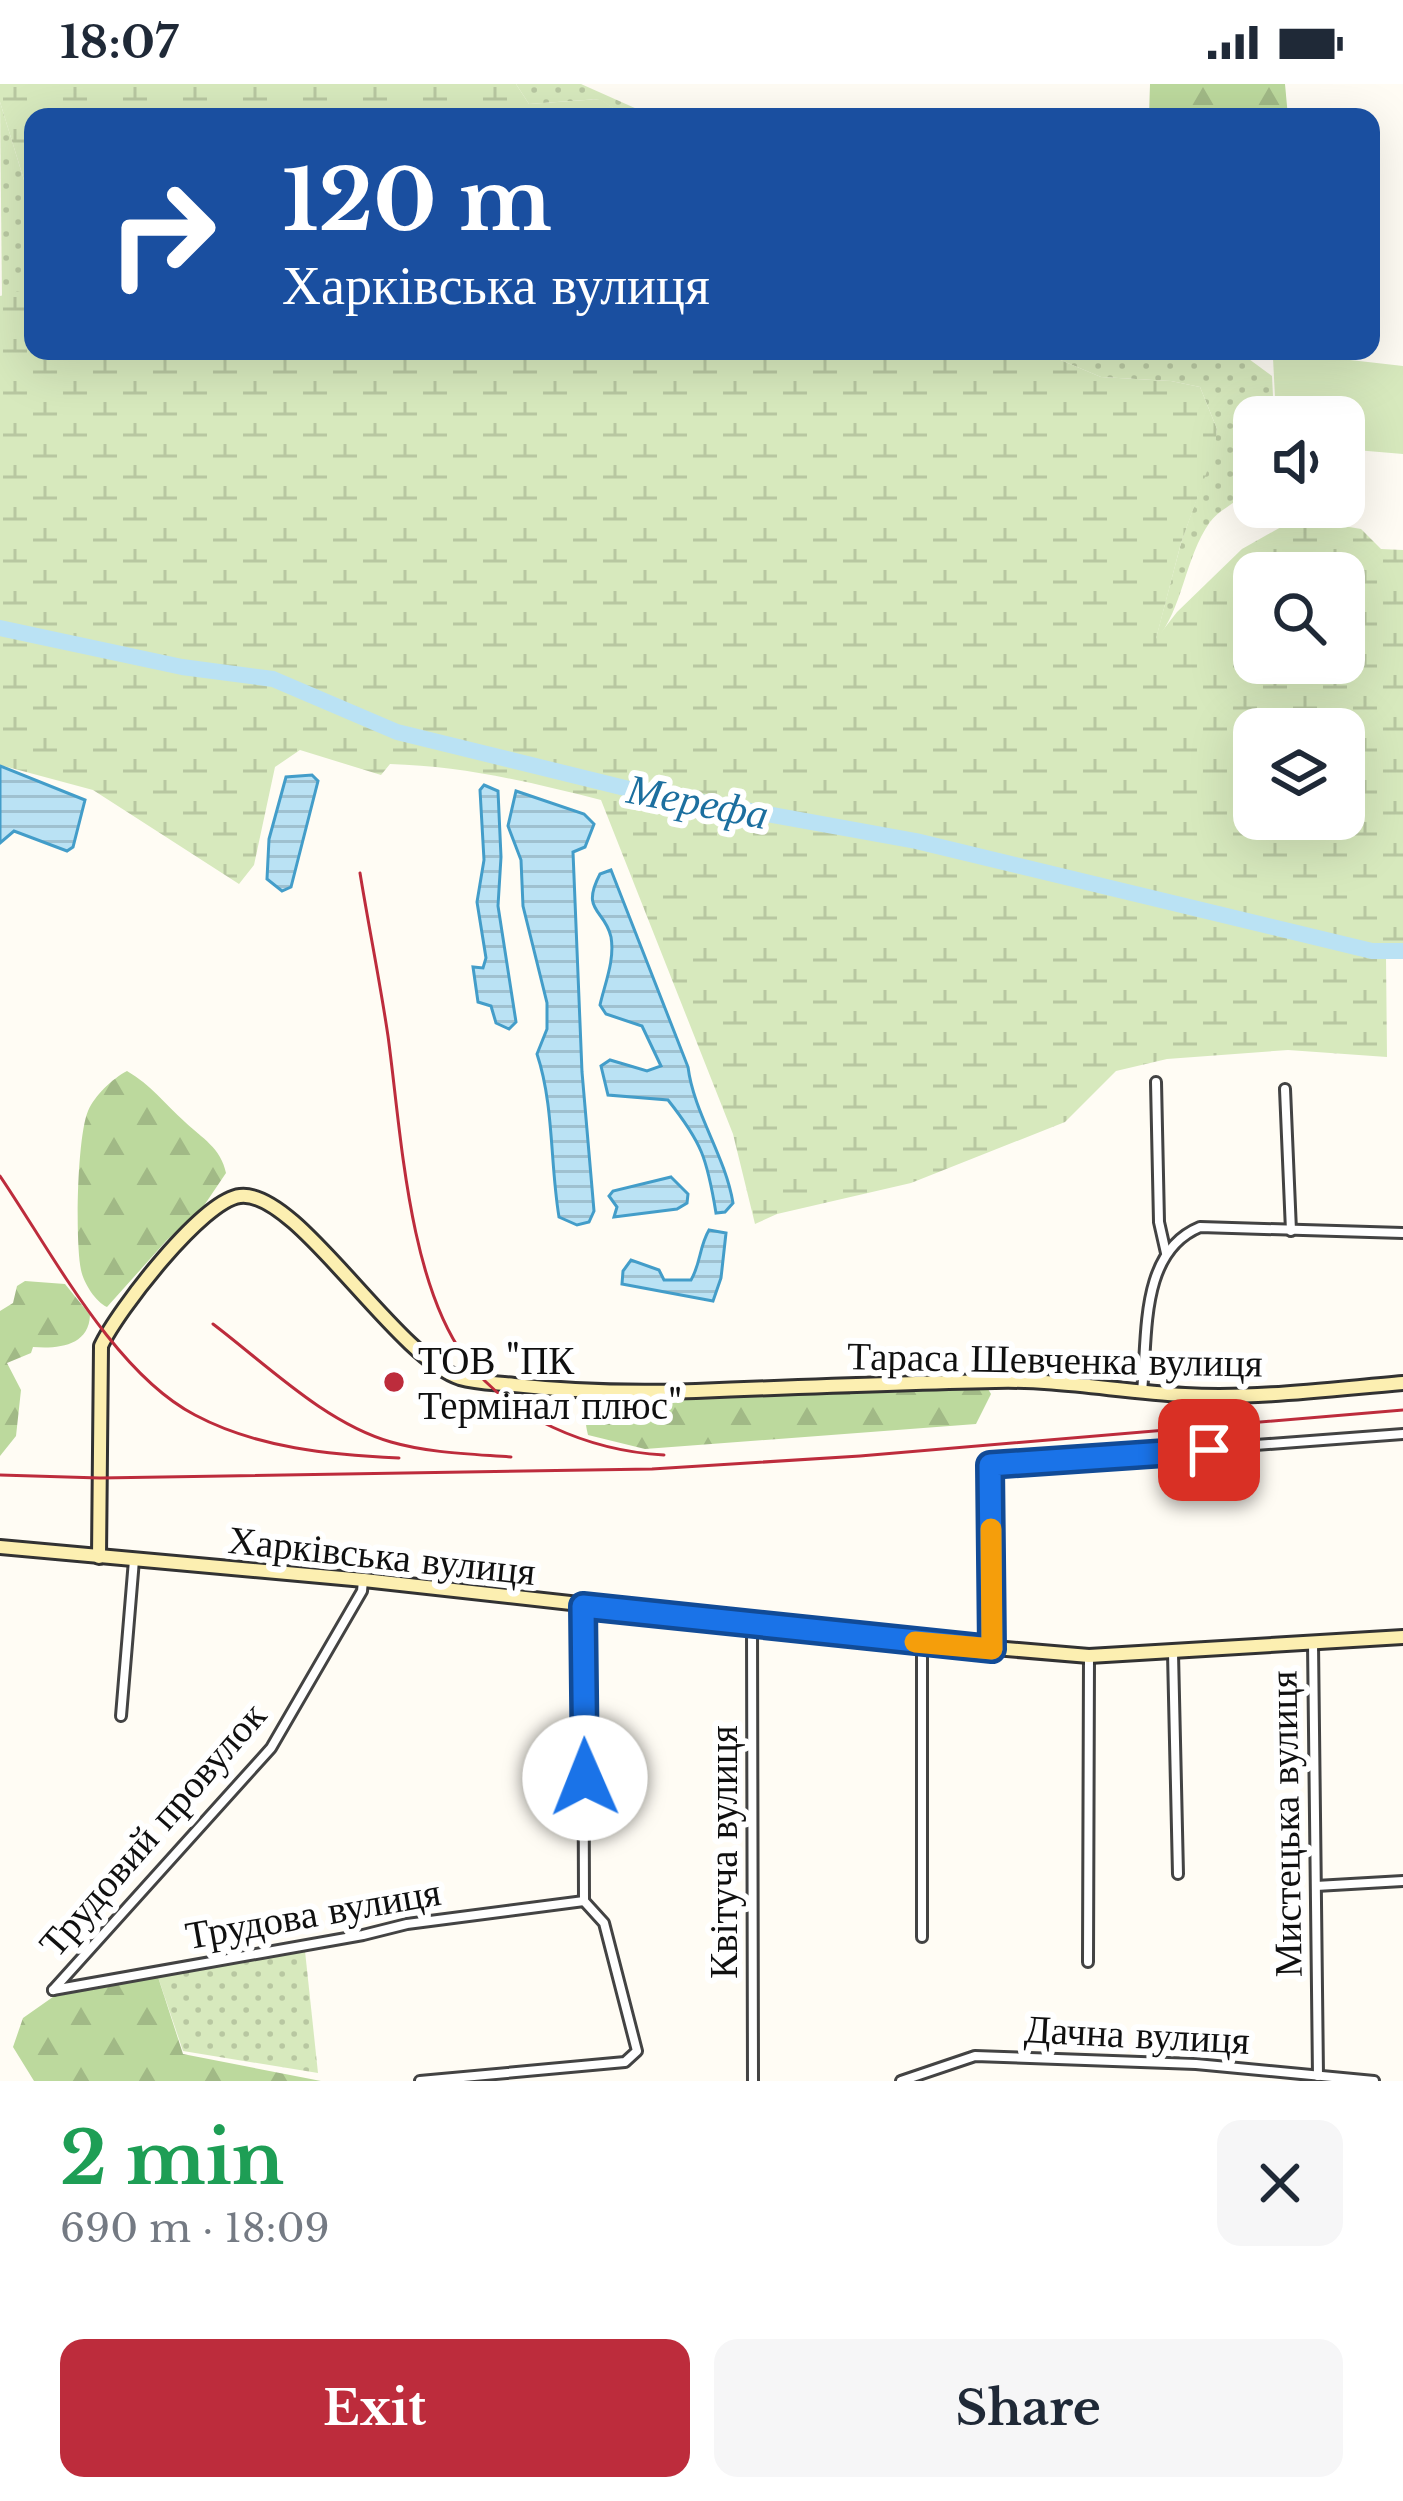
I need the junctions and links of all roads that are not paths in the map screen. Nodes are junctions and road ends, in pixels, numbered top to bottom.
1 (1156, 1082) dead end
2 (1285, 1088) dead end
3 (1291, 1231) junction
4 (1403, 1233) edge
5 (1166, 1252) junction
6 (1403, 1383) edge
7 (1142, 1392) junction
8 (1403, 1434) edge
9 (0, 1546) edge
10 (99, 1557) junction
11 (134, 1560) junction
12 (364, 1580) junction
13 (583, 1606) junction
14 (752, 1623) junction
15 (1403, 1636) edge
16 (922, 1642) junction
17 (1313, 1643) junction
18 (992, 1649) junction
19 (1173, 1653) junction
20 (1089, 1656) junction
21 (121, 1716) dead end
22 (1178, 1874) dead end
23 (1403, 1881) edge
24 (1316, 1886) junction
25 (584, 1900) junction
26 (922, 1937) dead end
27 (1088, 1962) dead end
28 (53, 1990) joint
29 (1318, 2076) junction
30 (420, 2081) edge
31 (753, 2081) edge
32 (901, 2081) edge
33 (1374, 2081) edge

1 - 5 street
2 - 3 street
3 - 4 street
3 - 5 street
5 - 7 street
6 - 7 street, Тараса Шевченка вулиця
7 - 10 street, Тараса Шевченка вулиця
8 - 18 street
9 - 10 street, Харківська вулиця
10 - 11 street, Харківська вулиця
11 - 12 street, Харківська вулиця
11 - 21 street
12 - 13 street, Харківська вулиця
12 - 28 street, Трудовий провулок
13 - 14 street, Харківська вулиця
13 - 25 street
14 - 16 street, Харківська вулиця
14 - 31 street, Квітуча вулиця
15 - 17 street, Харківська вулиця
16 - 18 street, Харківська вулиця
16 - 26 street
17 - 19 street, Харківська вулиця
17 - 24 street, Мистецька вулиця
18 - 20 street, Харківська вулиця
19 - 20 street, Харківська вулиця
19 - 22 street
20 - 27 street
23 - 24 street
24 - 29 street, Мистецька вулиця
25 - 28 street, Трудова вулиця
25 - 30 street
29 - 32 street, Дачна вулиця
29 - 33 street, Дачна вулиця

